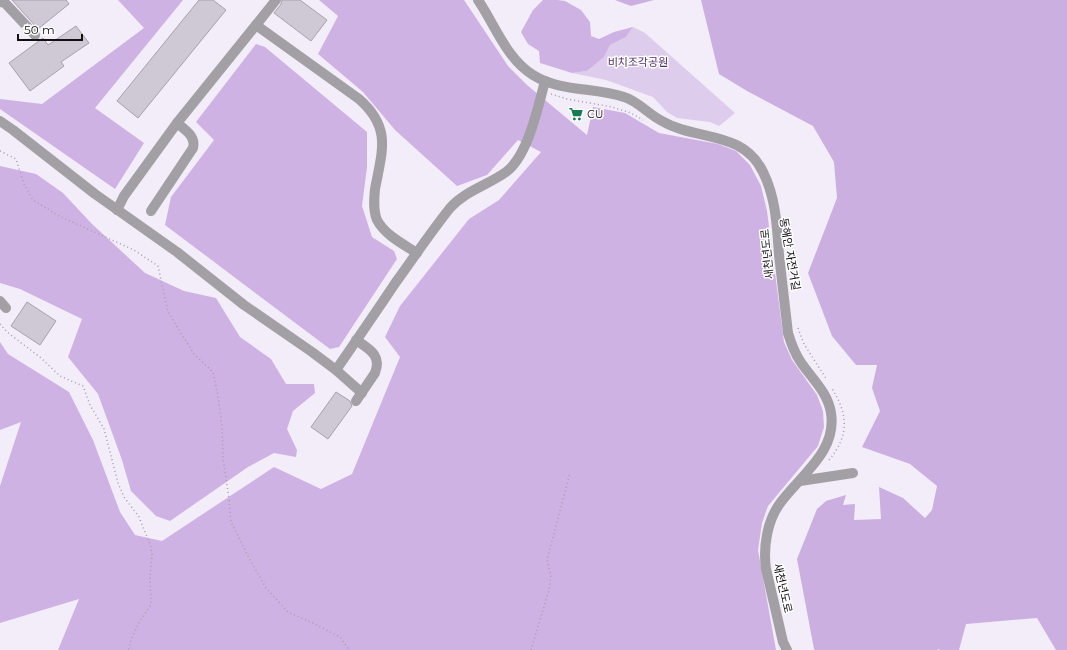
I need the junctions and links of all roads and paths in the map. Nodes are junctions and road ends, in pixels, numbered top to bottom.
1 (276, 0) edge
2 (478, 0) edge
3 (0, 2) edge
4 (256, 26) junction
5 (35, 35) dead end
6 (543, 86) junction
7 (643, 120) dead end
8 (0, 121) edge
9 (177, 123) junction
10 (0, 151) edge
11 (118, 210) junction
12 (151, 211) dead end
13 (417, 253) junction
14 (0, 324) edge
15 (798, 328) dead end
16 (356, 340) junction
17 (336, 370) junction
18 (825, 463) dead end
19 (570, 473) dead end
20 (853, 473) dead end
21 (800, 480) junction
22 (128, 650) edge
23 (349, 650) edge
24 (531, 650) edge
25 (787, 650) edge

1 - 4 street
2 - 6 street, 새천년도로
3 - 5 street
4 - 9 street
4 - 13 street
6 - 7 path
6 - 13 street
6 - 21 street, 새천년도로
8 - 11 street
9 - 11 street
9 - 12 street
10 - 23 path
11 - 17 street
13 - 16 street
14 - 22 path
15 - 18 path
16 - 17 street
16 - 17 street
19 - 24 path
20 - 21 street
21 - 25 street, 새천년도로

